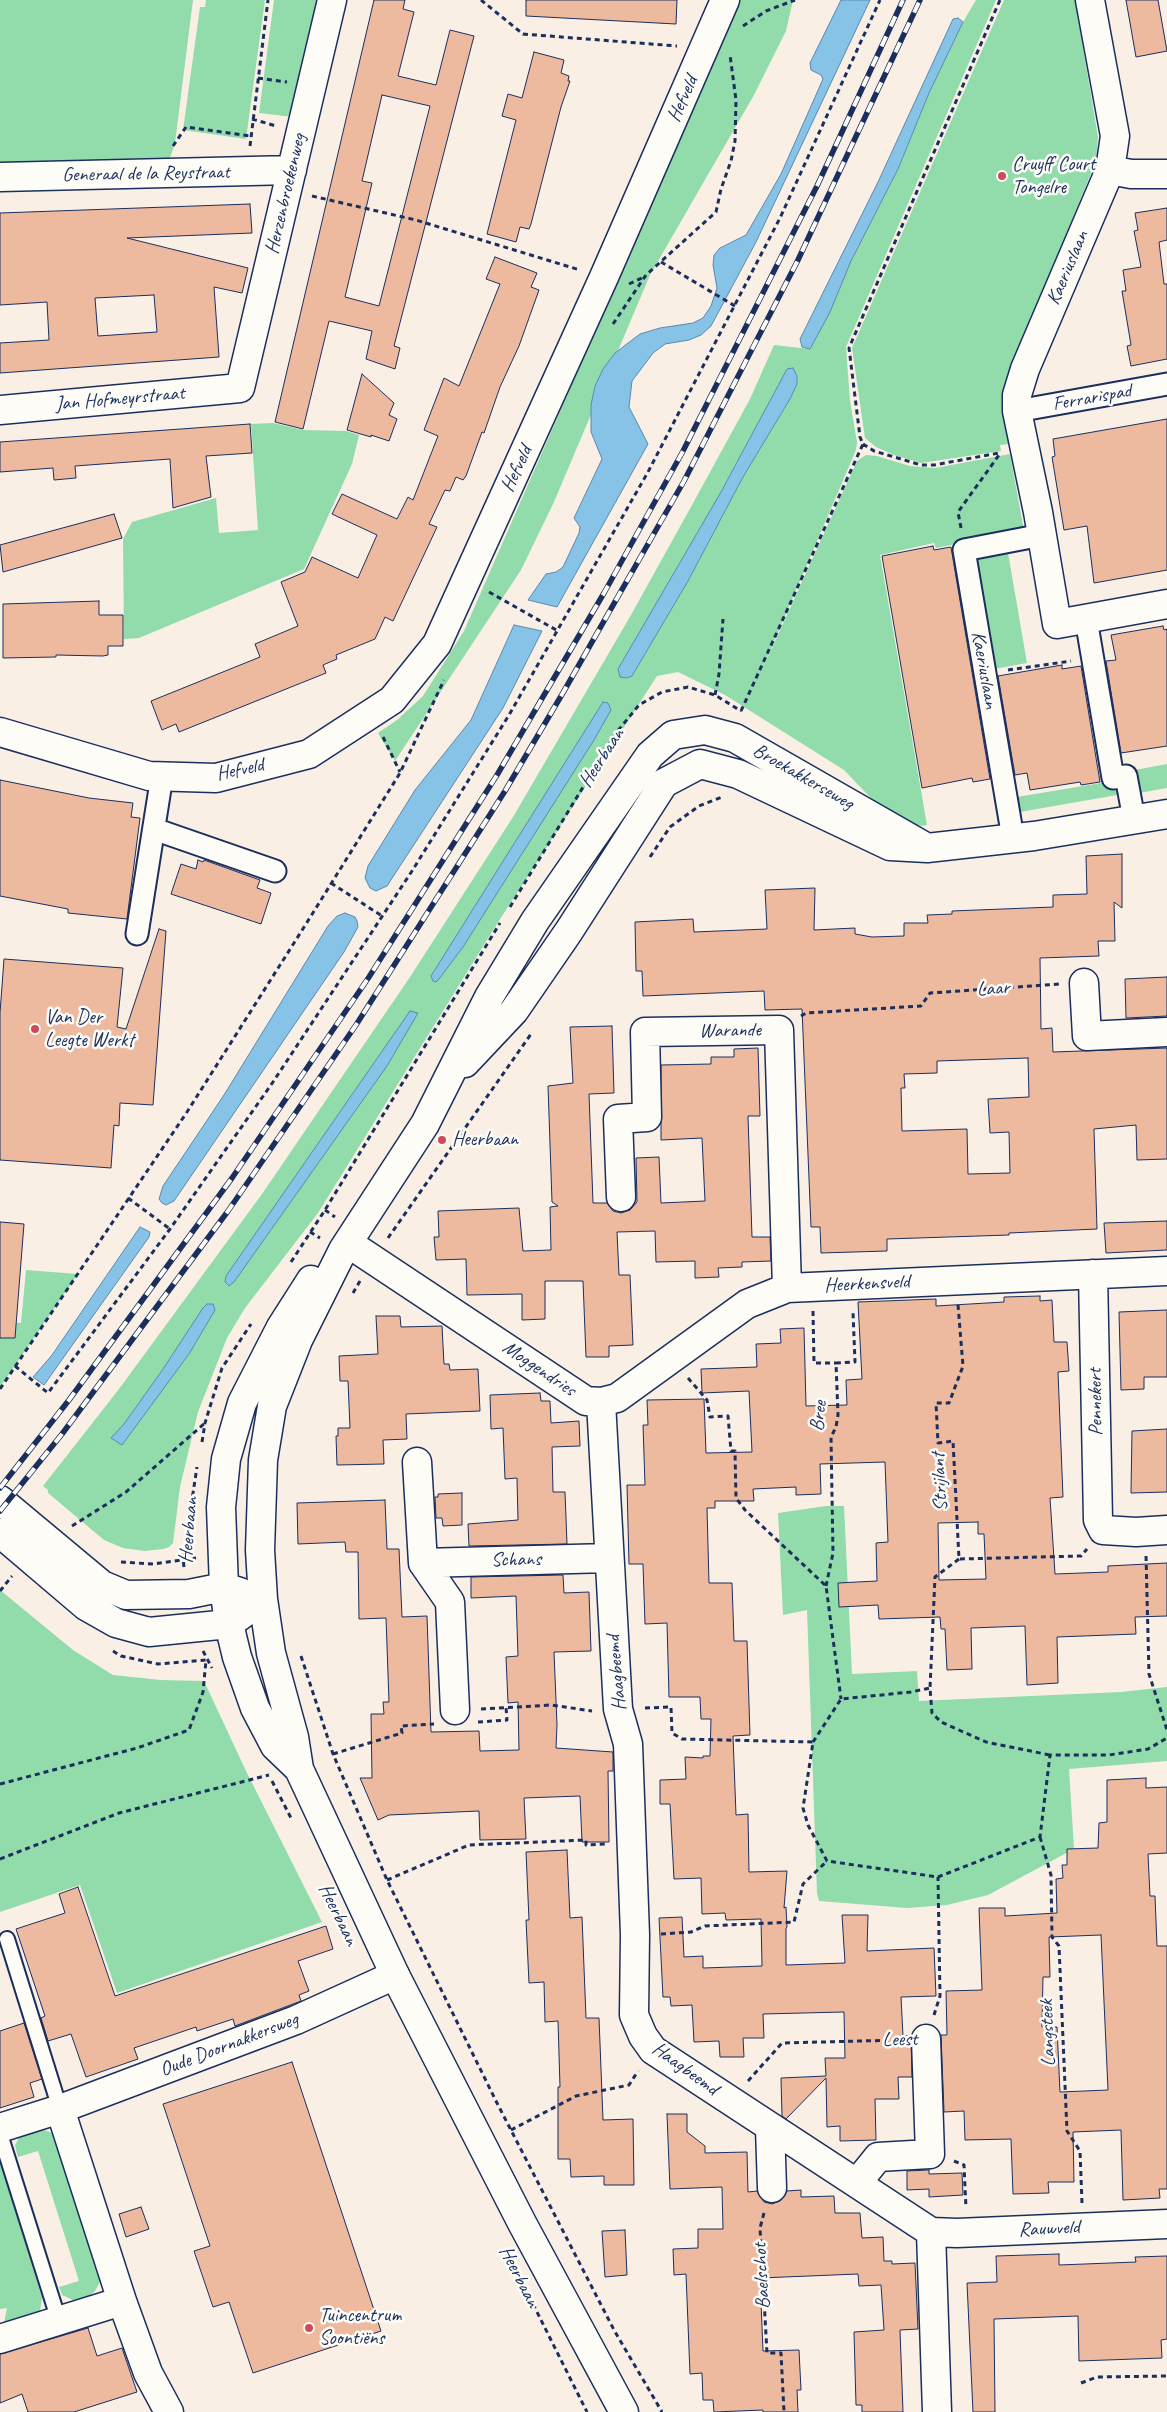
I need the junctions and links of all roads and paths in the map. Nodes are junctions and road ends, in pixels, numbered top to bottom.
1 (268, 0) edge
2 (332, 0) edge
3 (481, 0) edge
4 (725, 0) edge
5 (880, 0) edge
6 (1000, 0) edge
7 (1090, 0) edge
8 (706, 49) junction
9 (250, 136) junction
10 (1110, 170) junction
11 (251, 171) junction
12 (154, 174) junction
13 (1167, 174) edge
14 (0, 177) edge
15 (289, 180) junction
16 (661, 262) dead end
17 (604, 277) junction
18 (735, 306) junction
19 (1167, 384) edge
20 (240, 388) joint
21 (0, 410) edge
22 (1017, 411) junction
23 (863, 444) junction
24 (1042, 536) junction
25 (964, 550) junction
26 (486, 590) dead end
27 (1167, 604) edge
28 (723, 618) dead end
29 (1086, 619) junction
30 (558, 631) junction
31 (1092, 658) junction
32 (985, 673) junction
33 (662, 692) dead end
34 (715, 696) dead end
35 (741, 711) dead end
36 (372, 713) junction
37 (0, 732) edge
38 (673, 735) joint
39 (700, 764) joint
40 (400, 773) dead end
41 (162, 776) junction
42 (1167, 814) edge
43 (1134, 819) junction
44 (154, 829) junction
45 (1013, 838) junction
46 (927, 848) junction
47 (275, 871) dead end
48 (331, 883) dead end
49 (507, 912) dead end
50 (382, 916) junction
51 (502, 920) dead end
52 (137, 934) dead end
53 (1084, 982) joint
54 (779, 1030) junction
55 (1167, 1032) edge
56 (446, 1084) junction
57 (621, 1197) dead end
58 (128, 1198) dead end
59 (170, 1229) junction
60 (345, 1247) junction
61 (374, 1259) junction
62 (289, 1264) dead end
63 (1167, 1271) edge
64 (1093, 1274) junction
65 (956, 1280) junction
66 (834, 1285) junction
67 (787, 1288) junction
68 (349, 1300) dead end
69 (812, 1305) dead end
70 (253, 1320) dead end
71 (671, 1359) junction
72 (836, 1363) junction
73 (15, 1366) dead end
74 (601, 1402) junction
75 (205, 1422) junction
76 (200, 1449) dead end
77 (198, 1458) dead end
78 (417, 1462) dead end
79 (0, 1500) edge
80 (1102, 1530) junction
81 (1156, 1531) edge
82 (0, 1533) edge
83 (74, 1533) dead end
84 (222, 1554) junction
85 (609, 1558) junction
86 (959, 1559) junction
87 (183, 1560) junction
88 (113, 1561) dead end
89 (423, 1563) junction
90 (14, 1574) dead end
91 (826, 1586) junction
92 (224, 1587) junction
93 (0, 1591) edge
94 (189, 1594) junction
95 (263, 1599) junction
96 (229, 1624) junction
97 (196, 1627) junction
98 (299, 1648) dead end
99 (206, 1660) junction
100 (216, 1674) dead end
101 (930, 1688) junction
102 (841, 1699) junction
103 (506, 1708) junction
104 (618, 1709) junction
105 (454, 1719) junction
106 (1167, 1730) edge
107 (1167, 1738) edge
108 (813, 1742) junction
109 (333, 1754) junction
110 (1050, 1755) junction
111 (265, 1767) dead end
112 (299, 1769) junction
113 (269, 1775) junction
114 (0, 1784) edge
115 (291, 1819) dead end
116 (1040, 1837) junction
117 (631, 1844) junction
118 (0, 1859) edge
119 (828, 1860) junction
120 (938, 1877) junction
121 (387, 1880) junction
122 (635, 1935) junction
123 (6, 1939) dead end
124 (395, 1975) junction
125 (926, 2039) junction
126 (653, 2050) junction
127 (730, 2102) junction
128 (60, 2109) junction
129 (0, 2128) edge
130 (770, 2128) junction
131 (510, 2130) junction
132 (0, 2134) edge
133 (930, 2154) junction
134 (857, 2184) junction
135 (772, 2188) joint
136 (1167, 2224) edge
137 (1083, 2227) junction
138 (931, 2232) junction
139 (967, 2232) junction
140 (528, 2294) dead end
141 (122, 2302) junction
142 (59, 2321) junction
143 (0, 2339) edge
144 (1167, 2376) edge
145 (1080, 2383) dead end
146 (169, 2412) edge
147 (587, 2412) edge
148 (624, 2412) edge
149 (662, 2412) edge
150 (784, 2412) edge
151 (937, 2412) edge

1 - 9 path
2 - 15 street, Herzenbroekenweg
3 - 8 path
4 - 8 street, Hefveld
5 - 18 path
6 - 23 path
7 - 10 street, Kaeriuslaan
8 - 17 street, Hefveld
9 - 11 path
9 - 12 path
10 - 13 street
10 - 22 street, Kaeriuslaan
11 - 12 street, Generaal de la Reystraat
11 - 15 street, Generaal de la Reystraat
12 - 14 street, Generaal de la Reystraat
15 - 17 path
15 - 20 street, Herzenbroekenweg
16 - 18 path
17 - 36 street, Hefveld
18 - 30 path
19 - 22 street, Ferrarispad
20 - 21 street, Jan Hofmeyrstraat
22 - 24 street, Kaeriuslaan
23 - 25 path
23 - 35 path
24 - 25 street
24 - 29 street, Kaeriuslaan
25 - 32 street, Kaeriuslaan
26 - 30 path
27 - 29 street, Kaeriuslaan
28 - 34 path
29 - 31 street
30 - 50 path
31 - 32 path
31 - 43 street
32 - 45 street, Kaeriuslaan
33 - 49 path, Heerbaan
36 - 40 path
36 - 41 street, Hefveld
37 - 41 street, Hefveld
38 - 46 street, Broekakkerseweg
38 - 56 street, Heerbaan
39 - 46 street, Broekakkerseweg
39 - 56 street, Heerbaan
41 - 44 street
42 - 43 street, Broekakkerseweg
43 - 45 street, Broekakkerseweg
44 - 47 street
44 - 52 street
45 - 46 street, Broekakkerseweg
48 - 50 path
50 - 59 path
51 - 62 path
53 - 54 path, Laar
53 - 55 street
54 - 57 street, Warande
54 - 67 street, Warande
56 - 60 street, Heerbaan
58 - 59 path
59 - 73 path
60 - 61 street, Moggendries
60 - 84 street, Heerbaan
60 - 95 street, Heerbaan
61 - 68 path
61 - 74 street, Moggendries
63 - 64 street, Heerkensveld
64 - 65 street, Heerkensveld
64 - 80 street, Pennekert
65 - 66 street, Heerkensveld
65 - 86 path, Strijlant
66 - 67 street, Heerkensveld
66 - 72 path
67 - 71 street, Heerkensveld
69 - 72 path
70 - 75 path
71 - 74 street, Heerkensveld
71 - 91 path
72 - 91 path, Bree
74 - 85 street, Moggendries
75 - 76 path
75 - 83 path
77 - 87 path, Heerbaan
78 - 89 street
79 - 94 street
80 - 81 street
80 - 86 path
81 - 106 path
82 - 97 street
84 - 87 path
84 - 92 street, Heerbaan
85 - 89 street, Schans
85 - 104 street, Haagbeemd
86 - 101 path
87 - 88 path
87 - 94 path, Heerbaan
89 - 105 street
90 - 93 path
91 - 102 path, Bree
92 - 94 street
92 - 95 street
92 - 96 street, Heerbaan
95 - 96 street
95 - 112 street, Heerbaan
96 - 97 street
96 - 112 street, Heerbaan
97 - 99 path
98 - 109 path
99 - 100 path
99 - 114 path
101 - 102 path
101 - 110 path
102 - 108 path
103 - 104 path
103 - 105 path
103 - 105 path
104 - 108 path
104 - 117 street, Haagbeemd
105 - 109 path
107 - 110 path
108 - 119 path
109 - 121 path
110 - 116 path
111 - 113 path
112 - 124 street, Heerbaan
113 - 115 path
113 - 118 path
116 - 120 path
116 - 137 path, Langsteek
117 - 121 path
117 - 122 street, Haagbeemd
119 - 120 path
119 - 122 path
120 - 125 path
121 - 131 path
122 - 126 street, Haagbeemd
123 - 128 lane
124 - 128 street, Oude Doornakkersweg
124 - 148 street, Heerbaan
125 - 127 path, Leest
125 - 133 street, Leest
126 - 127 street, Haagbeemd
126 - 131 path
127 - 130 street, Haagbeemd
128 - 129 street, Oude Doornakkersweg
128 - 141 street
130 - 134 street, Haagbeemd
130 - 135 street
131 - 149 path
132 - 142 lane
133 - 134 street
133 - 139 path
134 - 138 street, Haagbeemd
135 - 150 path, Baelschot
136 - 137 street, Rauwveld
137 - 139 street, Rauwveld
138 - 139 street, Rauwveld
138 - 151 street
140 - 147 path, Heerbaan
141 - 142 street
141 - 146 street
142 - 143 street
144 - 145 path

